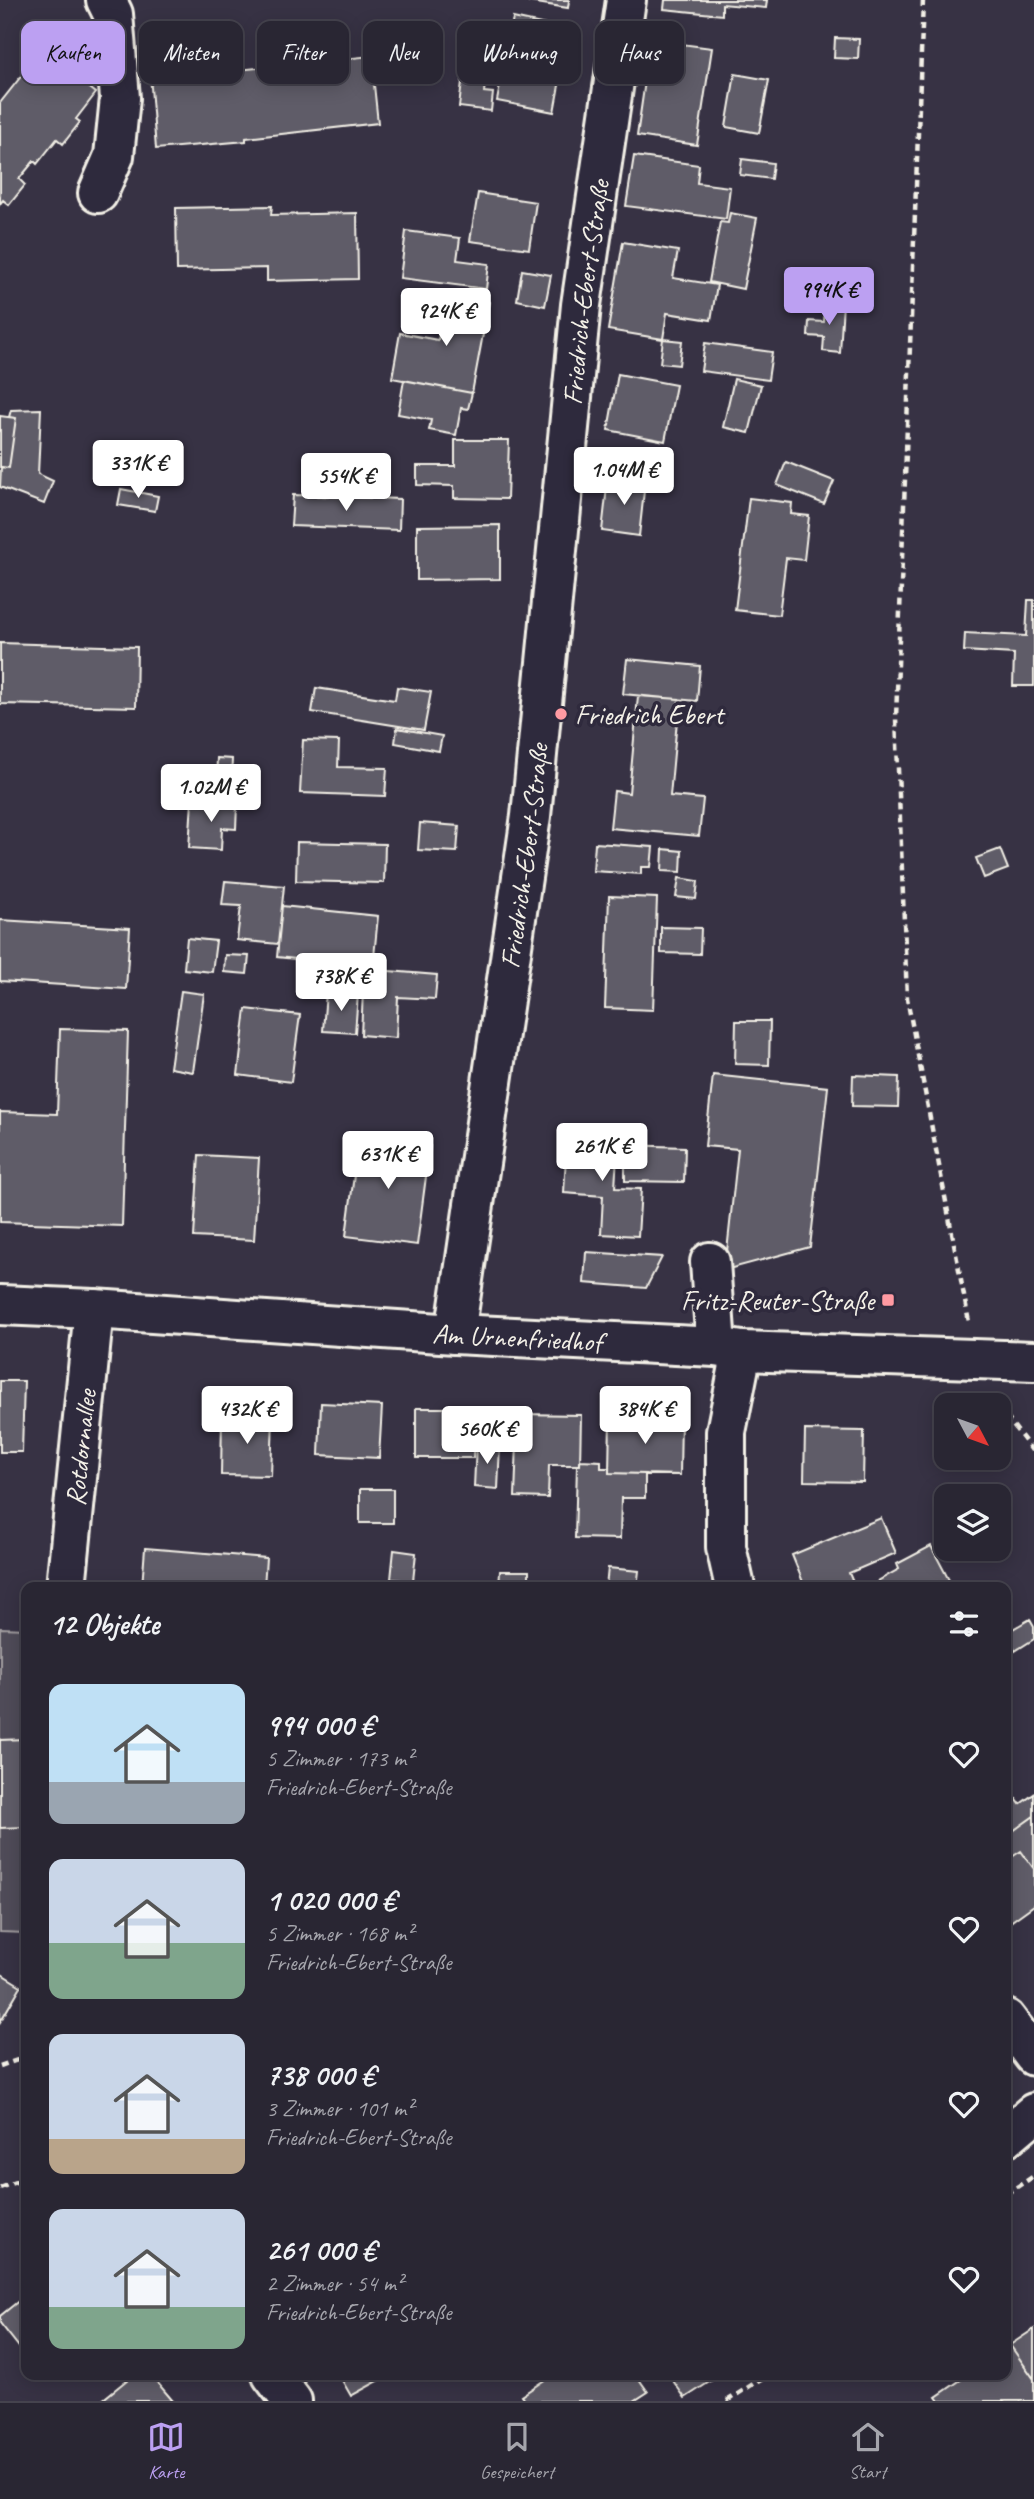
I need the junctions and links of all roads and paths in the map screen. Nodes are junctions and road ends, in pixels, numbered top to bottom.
1 (106, 0) edge
2 (626, 0) edge
3 (923, 0) edge
4 (98, 193) dead end
5 (710, 1262) dead end
6 (0, 1305) edge
7 (94, 1309) junction
8 (455, 1334) junction
9 (729, 1349) junction
10 (977, 1360) junction
11 (1034, 1361) edge
12 (1012, 1424) edge
13 (1034, 1453) edge
14 (67, 1582) edge
15 (734, 1582) edge
16 (1011, 2026) edge
17 (1034, 2056) edge
18 (21, 2059) edge
19 (0, 2066) edge
20 (1034, 2113) edge
21 (1011, 2133) edge
22 (1034, 2176) edge
23 (21, 2180) edge
24 (0, 2188) edge
25 (1011, 2191) edge
26 (276, 2380) edge
27 (759, 2380) edge
28 (292, 2401) edge
29 (727, 2401) edge

1 - 4 street
2 - 8 street, Friedrich-Ebert-Straße
3 - 10 path
5 - 9 street
6 - 7 street, Am Urnenfriedhof
7 - 8 street, Am Urnenfriedhof
7 - 14 street, Rotdornallee
8 - 9 street, Am Urnenfriedhof
9 - 10 street, Am Urnenfriedhof
9 - 15 street
10 - 11 street, Am Urnenfriedhof
12 - 13 path
16 - 17 street
18 - 19 path
20 - 21 street
22 - 25 path
23 - 24 path
26 - 28 street
27 - 29 path

